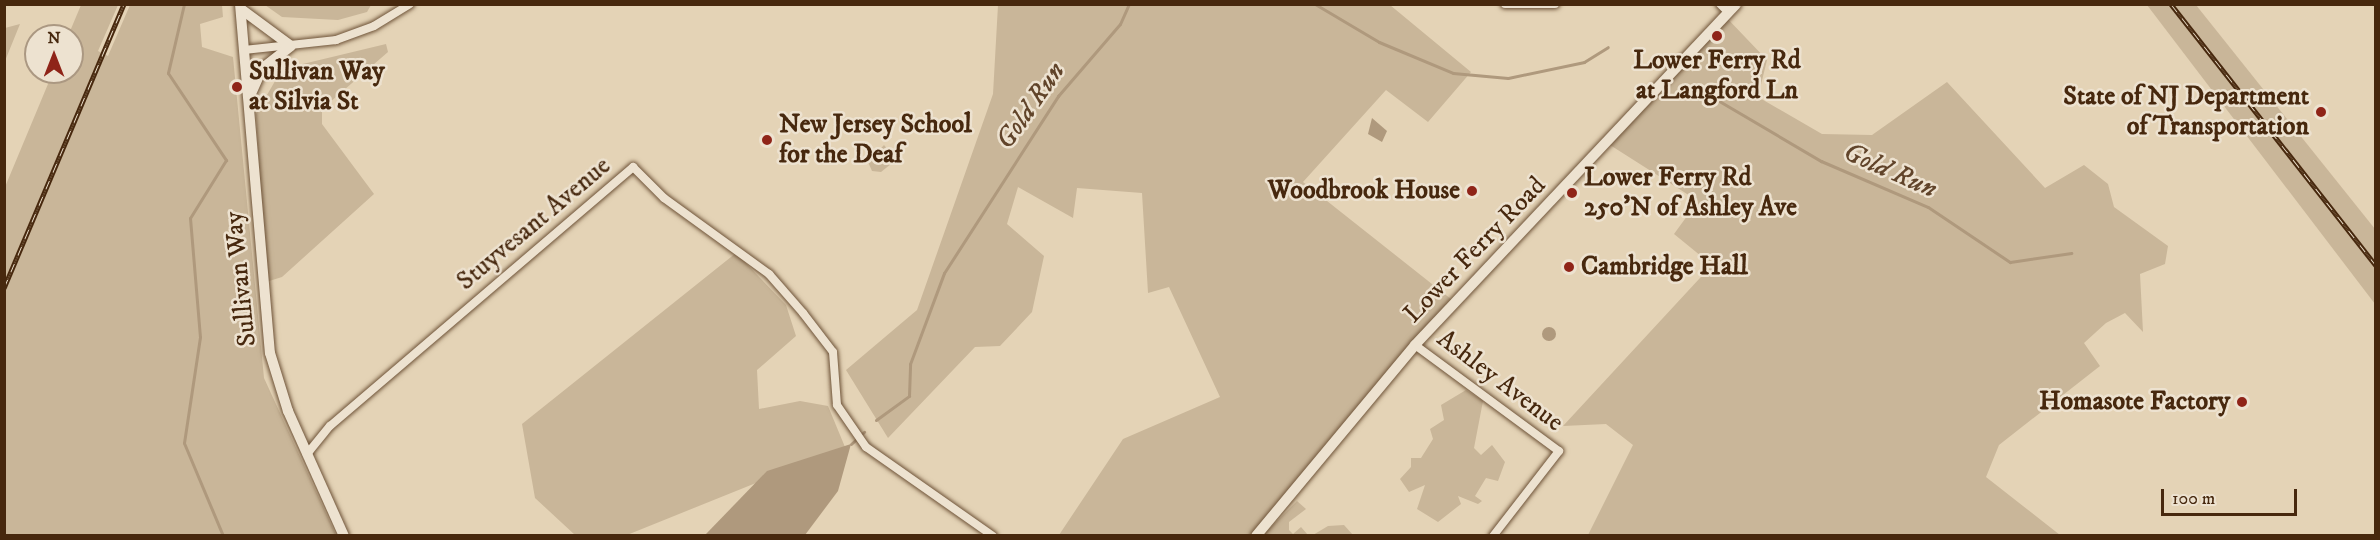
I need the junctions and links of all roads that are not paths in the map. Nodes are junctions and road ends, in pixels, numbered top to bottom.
1 (410, 4) edge
2 (1505, 4) edge
3 (1555, 4) edge
4 (1719, 4) edge
5 (240, 7) edge
6 (1732, 8) edge
7 (291, 46) junction
8 (244, 50) junction
9 (248, 100) junction
10 (1415, 345) junction
11 (307, 454) junction
12 (344, 536) edge
13 (993, 536) edge
14 (1256, 536) edge
15 (1493, 536) edge

1 - 7 street
2 - 3 street
4 - 6 street
5 - 7 street
5 - 8 street, Sullivan Way
6 - 10 street, Lower Ferry Road
7 - 8 street
7 - 9 street
8 - 9 street, Sullivan Way
9 - 11 street, Sullivan Way
10 - 14 street, Lower Ferry Road
10 - 15 street, Ashley Avenue
11 - 12 street, Sullivan Way
11 - 13 street, Stuyvesant Avenue

